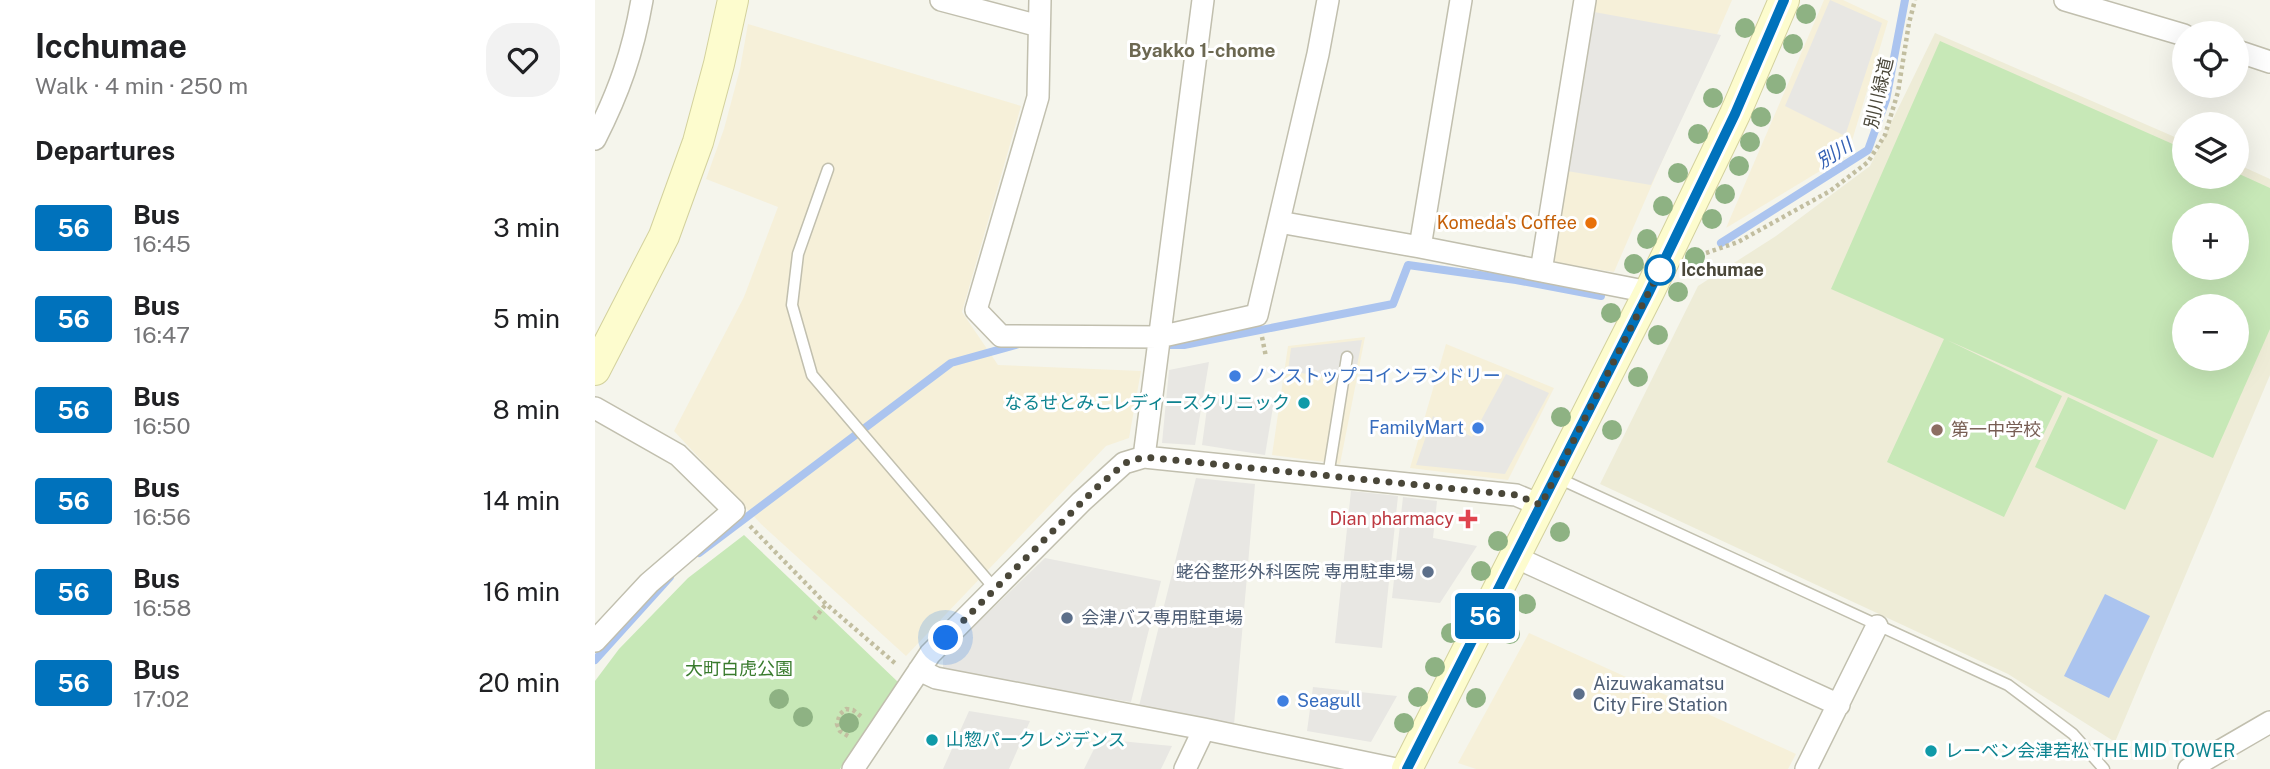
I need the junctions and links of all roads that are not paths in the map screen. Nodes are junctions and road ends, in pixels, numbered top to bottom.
1 (642, 0) edge
2 (733, 0) edge
3 (941, 0) edge
4 (1040, 0) edge
5 (1202, 0) edge
6 (1328, 0) edge
7 (1461, 0) edge
8 (1585, 0) edge
9 (1784, 0) edge
10 (2065, 0) edge
11 (1039, 26) junction
12 (2172, 31) edge
13 (2249, 55) edge
14 (2270, 62) edge
15 (595, 139) edge
16 (828, 169) dead end
17 (1279, 222) junction
18 (1420, 247) junction
19 (1541, 271) junction
20 (1649, 292) junction
21 (1159, 337) junction
22 (602, 338) edge
23 (1347, 356) dead end
24 (595, 370) edge
25 (595, 408) edge
26 (1144, 457) junction
27 (1328, 476) junction
28 (1555, 477) junction
29 (1541, 505) junction
30 (1515, 557) junction
31 (995, 589) junction
32 (1877, 626) junction
33 (595, 641) edge
34 (916, 674) junction
35 (1839, 705) junction
36 (2270, 722) edge
37 (1204, 729) junction
38 (853, 769) edge
39 (1185, 769) edge
40 (1396, 769) edge
41 (1407, 769) edge
42 (1806, 769) edge
43 (2104, 769) edge
44 (2189, 769) edge

1 - 15 street
2 - 22 street
3 - 11 street
4 - 11 street
5 - 21 street
6 - 17 street
7 - 18 street
8 - 19 street
9 - 20 street
10 - 12 street
11 - 21 street
13 - 14 street
16 - 31 lane
17 - 18 street
17 - 21 street
18 - 19 street
19 - 20 street
20 - 28 street
21 - 26 street
22 - 24 street
23 - 27 lane
25 - 33 street
26 - 27 street
26 - 31 street
27 - 29 street
28 - 29 street
28 - 32 lane
29 - 30 street
30 - 35 street
30 - 41 street
31 - 34 street
32 - 35 street
32 - 43 lane
34 - 37 street
34 - 38 street
35 - 42 street
36 - 44 street
37 - 39 street
37 - 40 street

